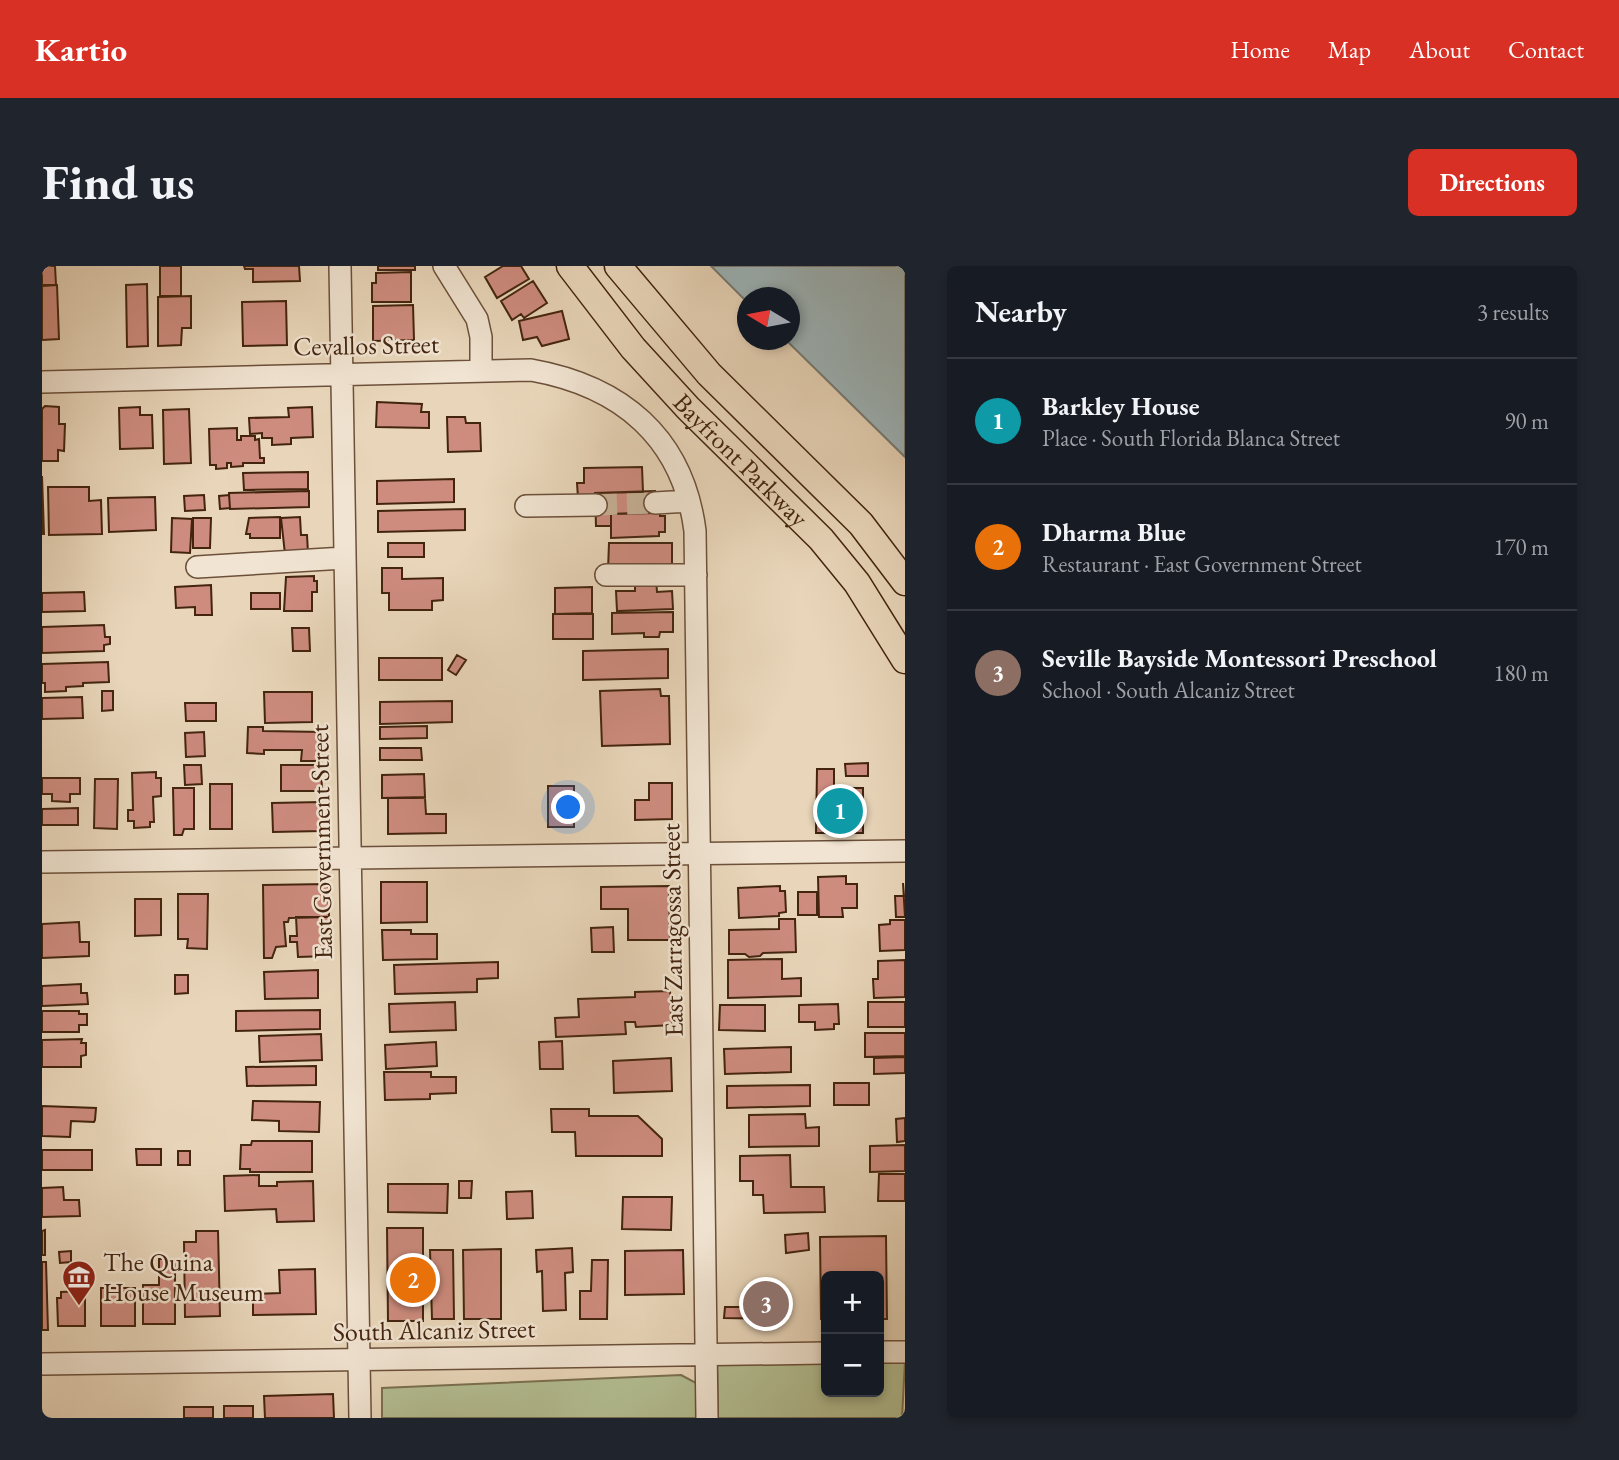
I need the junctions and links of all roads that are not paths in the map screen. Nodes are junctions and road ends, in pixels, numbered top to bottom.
1 (340, 266) edge
2 (444, 266) edge
3 (570, 266) edge
4 (618, 266) edge
5 (481, 370) junction
6 (341, 373) junction
7 (42, 382) edge
8 (666, 448) joint
9 (689, 501) junction
10 (655, 503) tunnel mouth
11 (596, 505) tunnel mouth
12 (526, 506) dead end
13 (344, 558) junction
14 (197, 567) dead end
15 (606, 575) dead end
16 (696, 575) junction
17 (905, 582) edge
18 (905, 660) edge
19 (905, 851) edge
20 (699, 853) junction
21 (349, 857) junction
22 (42, 862) edge
23 (884, 1352) edge
24 (905, 1352) edge
25 (821, 1353) edge
26 (705, 1354) junction
27 (358, 1359) junction
28 (42, 1364) edge
29 (360, 1418) edge
30 (707, 1418) edge

1 - 6 street, East Government Street
2 - 5 street
3 - 18 main road, Bayfront Parkway
4 - 17 main road, Bayfront Parkway
5 - 6 street, Cevallos Street
5 - 8 street, Cevallos Street
6 - 7 street, Cevallos Street
6 - 13 street, East Government Street
8 - 9 street, East Zarragossa Street
9 - 10 street
9 - 16 street, East Zarragossa Street
11 - 12 street
13 - 14 street
13 - 21 street, East Government Street
15 - 16 street
16 - 20 street, East Zarragossa Street
19 - 20 street
20 - 21 street
20 - 26 street, East Zarragossa Street
21 - 22 street
21 - 27 street, East Government Street
23 - 24 street
25 - 26 street, South Alcaniz Street
26 - 27 street, South Alcaniz Street
26 - 30 street, East Zarragossa Street
27 - 28 street, South Alcaniz Street
27 - 29 street, East Government Street

